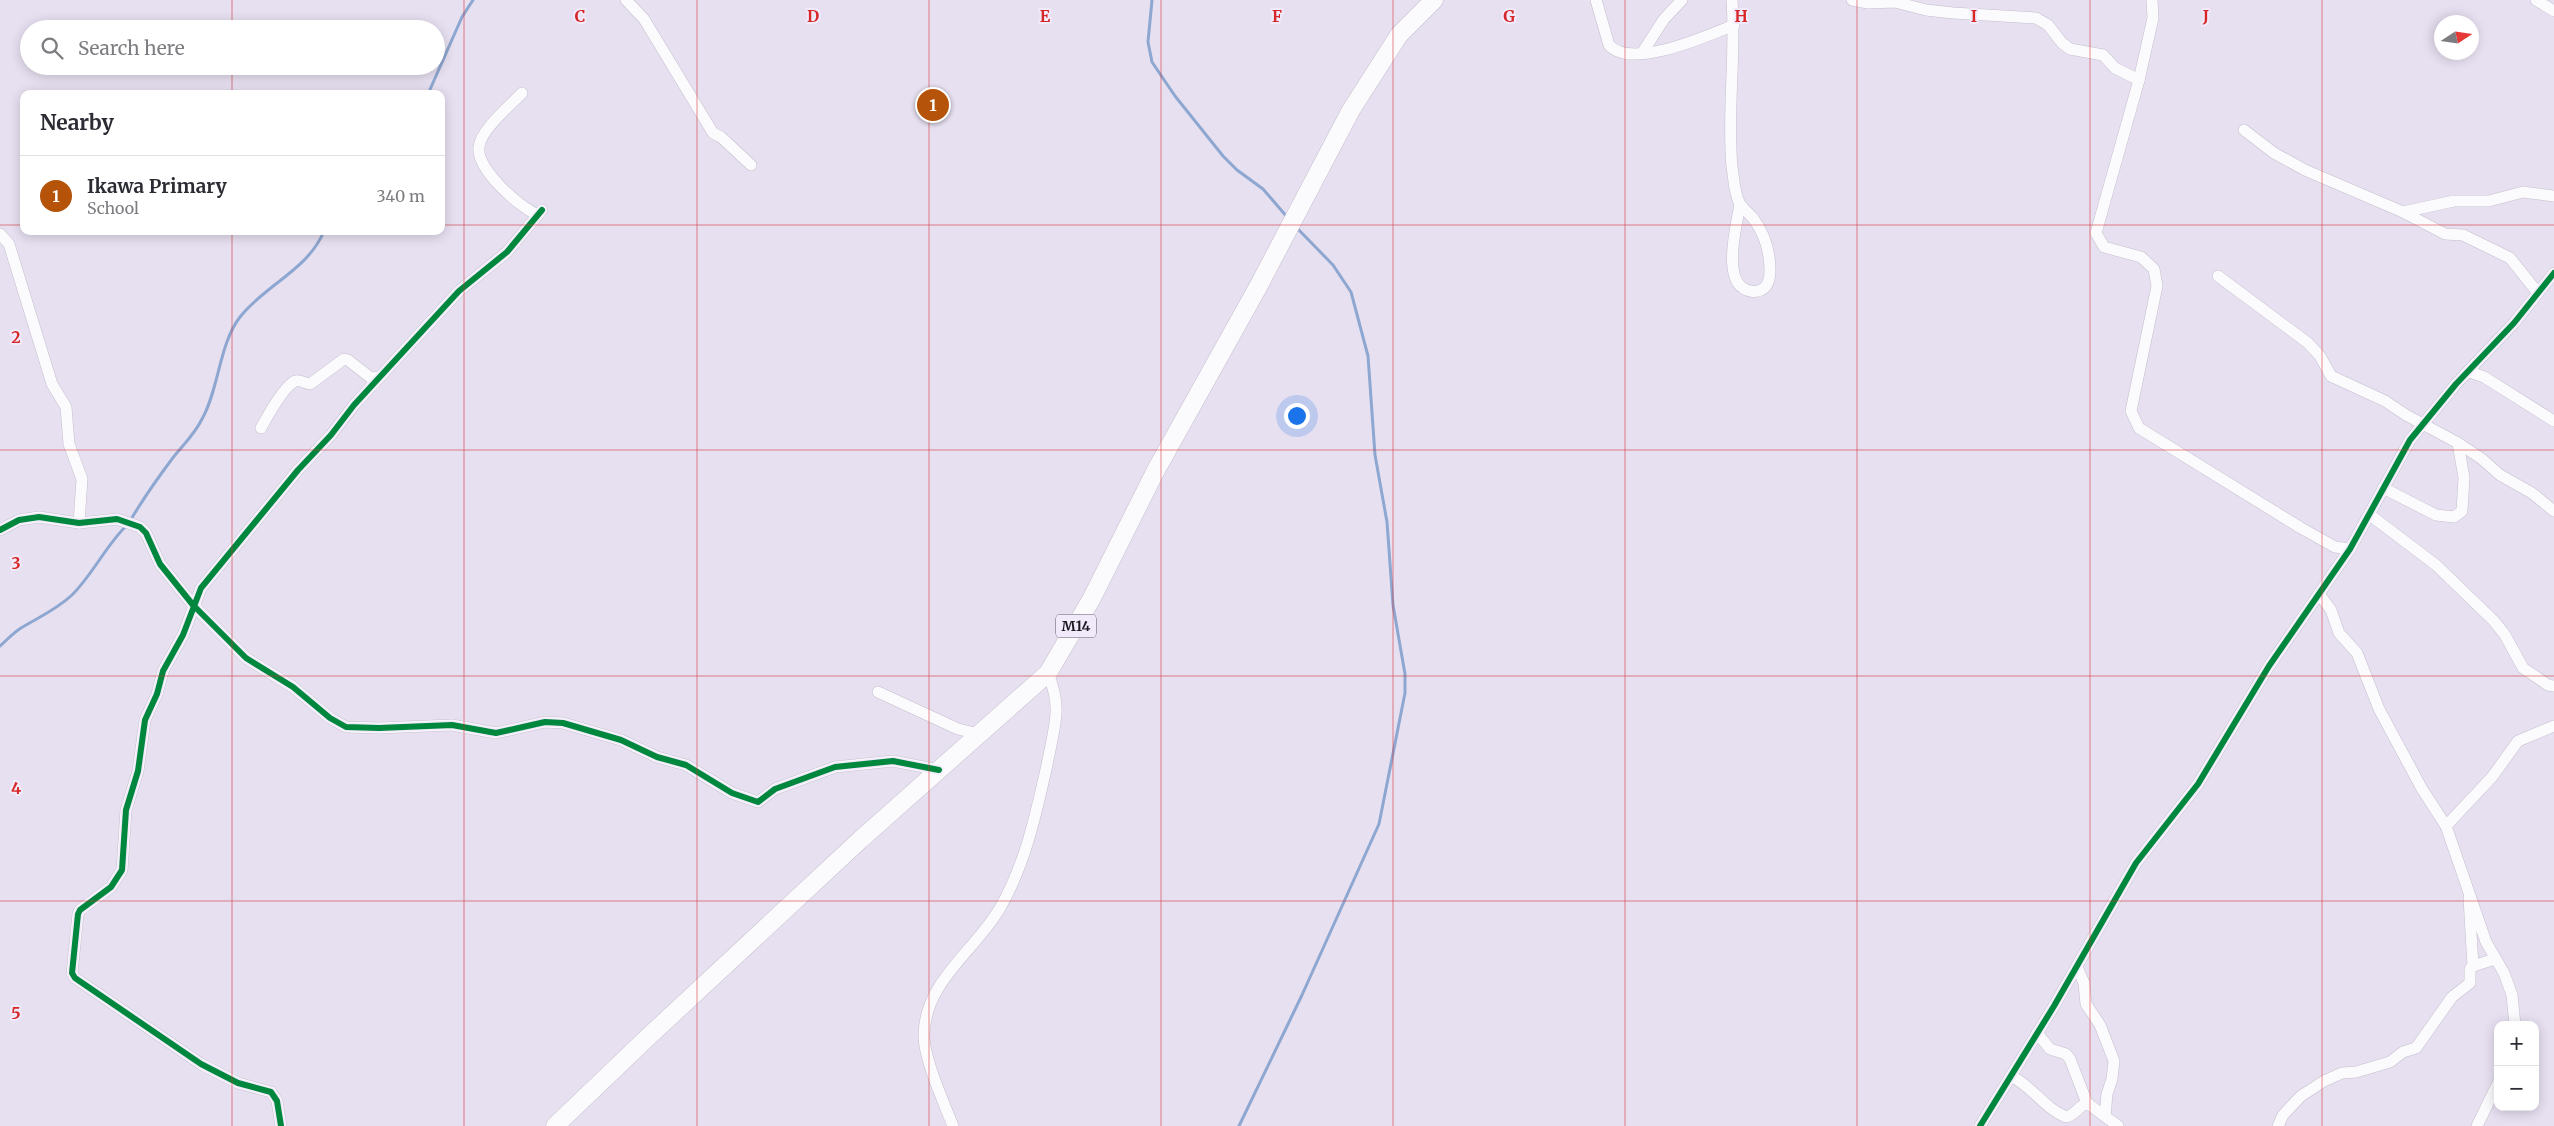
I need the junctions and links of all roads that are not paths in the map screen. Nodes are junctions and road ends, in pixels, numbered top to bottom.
1 (626, 0) edge
2 (1596, 0) edge
3 (1682, 0) edge
4 (1732, 0) edge
5 (1852, 0) edge
6 (2152, 0) edge
7 (2536, 0) edge
8 (1430, 1) edge
9 (2554, 11) edge
10 (1734, 25) junction
11 (1642, 53) junction
12 (2139, 80) junction
13 (522, 93) dead end
14 (2244, 130) dead end
15 (751, 166) dead end
16 (2554, 196) edge
17 (1740, 204) junction
18 (2403, 212) junction
19 (0, 234) edge
20 (2554, 273) edge
21 (2218, 276) dead end
22 (2538, 293) junction
23 (2470, 372) junction
24 (380, 377) junction
25 (2554, 421) edge
26 (2422, 424) junction
27 (261, 428) dead end
28 (2458, 443) junction
29 (2383, 488) junction
30 (2554, 511) edge
31 (2370, 515) junction
32 (79, 523) junction
33 (0, 530) edge
34 (2350, 549) junction
35 (2319, 594) junction
36 (193, 605) junction
37 (1048, 673) junction
38 (2554, 686) edge
39 (878, 692) dead end
40 (2554, 726) edge
41 (979, 734) junction
42 (939, 770) junction
43 (2446, 826) junction
44 (2469, 889) junction
45 (2495, 959) junction
46 (2473, 966) junction
47 (2077, 967) junction
48 (2515, 1021) edge
49 (2037, 1034) junction
50 (2011, 1076) junction
51 (2494, 1092) edge
52 (2087, 1102) junction
53 (2105, 1116) junction
54 (280, 1126) edge
55 (555, 1126) edge
56 (952, 1126) edge
57 (1980, 1126) edge
58 (2118, 1126) edge
59 (2278, 1126) edge
60 (2477, 1126) edge

1 - 15 street
2 - 11 street
3 - 11 street
4 - 10 street
5 - 12 street
6 - 12 street
7 - 9 street
8 - 37 main road, M14
10 - 11 street
10 - 17 street
12 - 34 street
13 - 24 street
14 - 18 street
16 - 18 street
17 - 17 street
18 - 22 street
19 - 32 street
20 - 22 street
21 - 26 street
22 - 23 street
23 - 25 street
23 - 26 street
24 - 27 street
24 - 36 street
26 - 28 street
26 - 29 street
28 - 29 street
28 - 30 street
29 - 31 street
31 - 34 street
31 - 38 street
32 - 33 street
32 - 36 street
34 - 35 street
35 - 43 street
35 - 47 street
36 - 42 street
36 - 54 street
37 - 41 main road, M14
37 - 56 street
39 - 41 street
40 - 43 street
41 - 42 main road, M14
42 - 55 main road, M14
43 - 44 street
44 - 45 street
44 - 46 street
45 - 46 street
45 - 48 street
46 - 59 street
47 - 49 street
47 - 53 street
49 - 50 street
49 - 52 street
50 - 52 street
50 - 57 street
51 - 60 street
52 - 53 street
53 - 58 street

